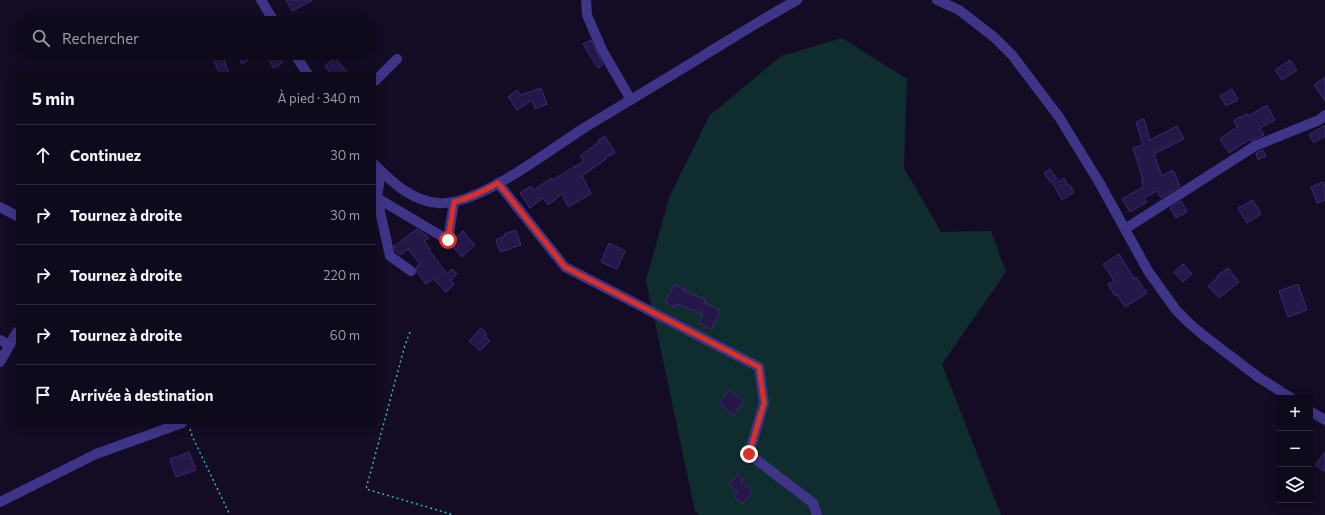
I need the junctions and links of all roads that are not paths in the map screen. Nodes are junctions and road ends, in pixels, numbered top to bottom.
1 (261, 0) edge
2 (586, 0) edge
3 (797, 0) edge
4 (937, 0) edge
5 (271, 16) edge
6 (397, 59) dead end
7 (299, 60) edge
8 (306, 72) edge
9 (376, 80) edge
10 (631, 100) junction
11 (1325, 114) edge
12 (378, 168) edge
13 (498, 183) junction
14 (377, 198) junction
15 (454, 202) junction
16 (0, 207) edge
17 (16, 215) edge
18 (1125, 229) junction
19 (411, 271) dead end
20 (16, 334) edge
21 (0, 340) edge
22 (10, 345) junction
23 (0, 362) edge
24 (1286, 395) edge
25 (1313, 413) edge
26 (1325, 420) edge
27 (186, 424) edge
28 (0, 502) edge
29 (817, 515) edge

1 - 5 street
2 - 10 street
3 - 10 street
4 - 18 street
6 - 9 street
7 - 8 street
10 - 13 street
11 - 18 street
12 - 14 street
12 - 15 street
13 - 15 street
13 - 29 street
14 - 15 street
14 - 19 street
16 - 17 street
18 - 24 street
20 - 22 street
21 - 22 street
22 - 23 street
25 - 26 street
27 - 28 street

